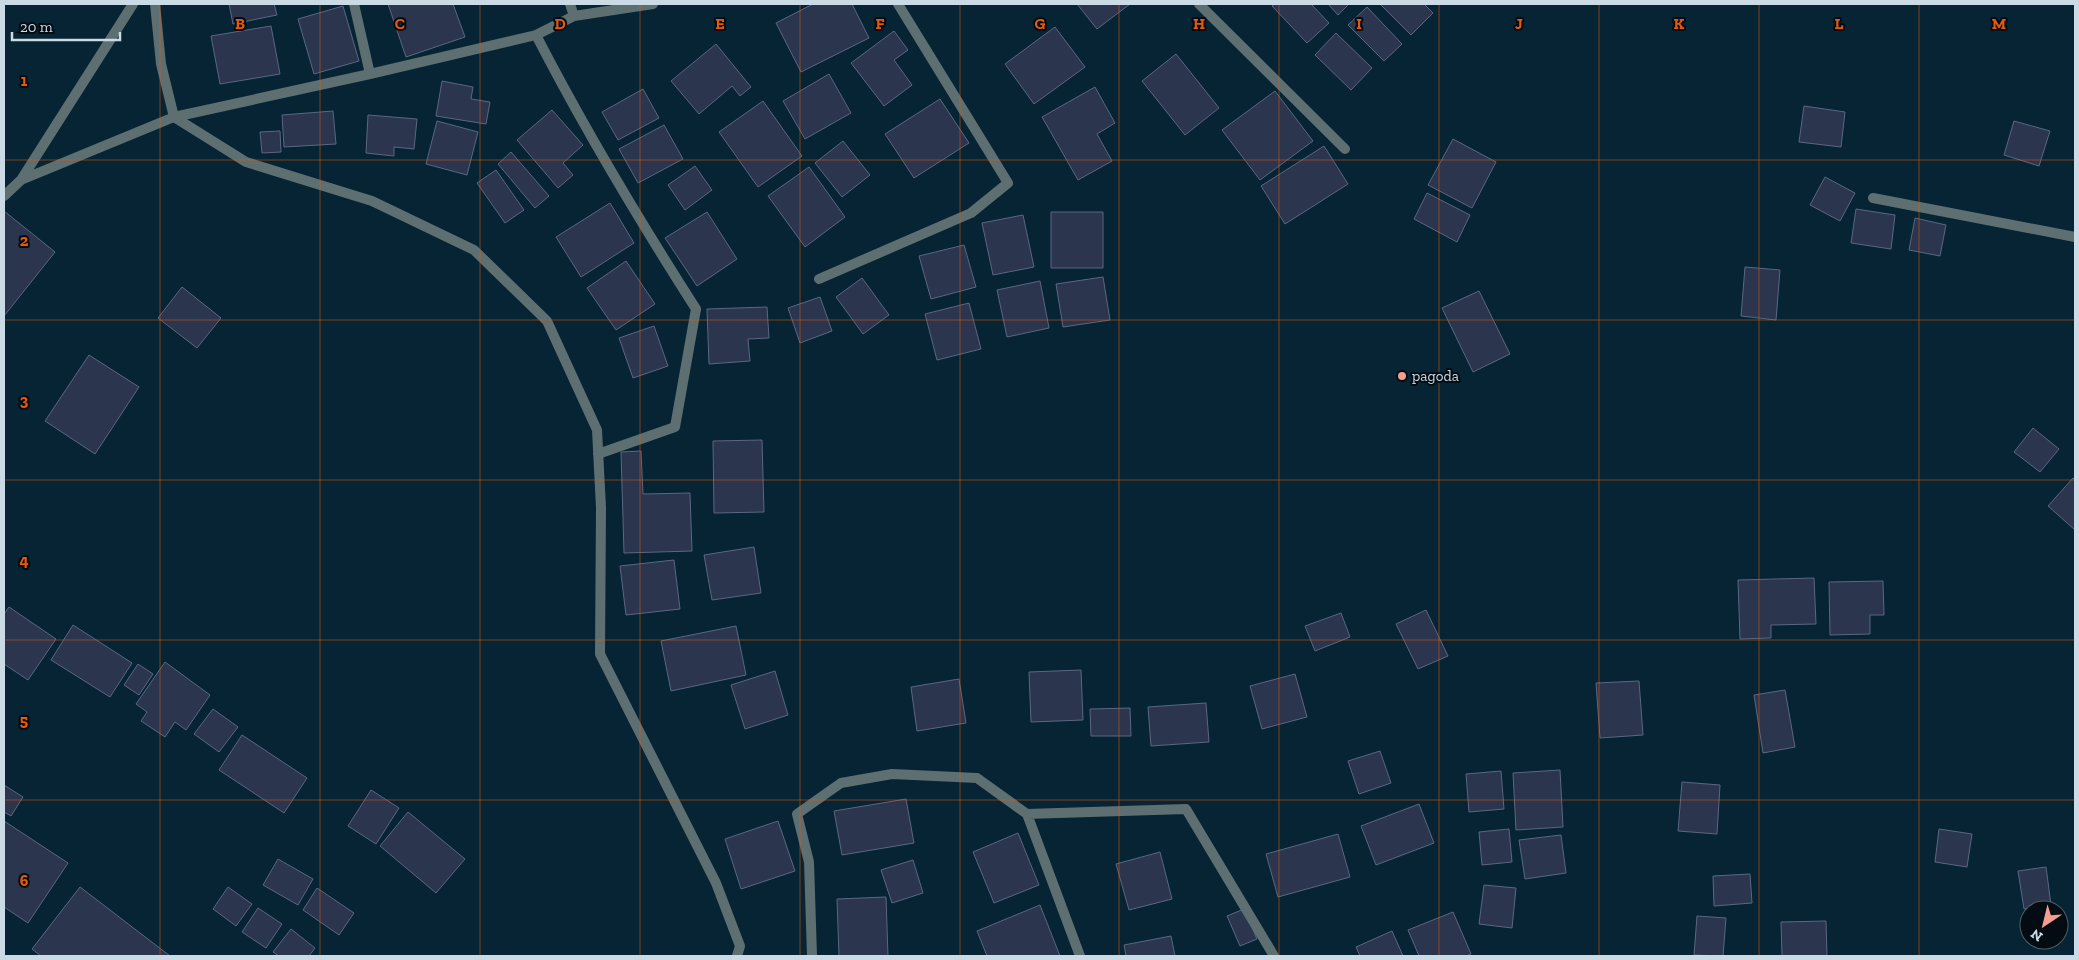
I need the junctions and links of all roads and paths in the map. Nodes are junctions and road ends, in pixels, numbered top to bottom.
1 (133, 4) edge
2 (155, 4) edge
3 (354, 4) edge
4 (570, 4) edge
5 (653, 4) edge
6 (898, 4) edge
7 (1199, 4) edge
8 (574, 16) junction
9 (536, 35) junction
10 (370, 74) junction
11 (174, 117) junction
12 (1345, 149) dead end
13 (21, 180) junction
14 (4, 196) edge
15 (1873, 198) dead end
16 (2075, 237) edge
17 (819, 279) dead end
18 (598, 454) junction
19 (1028, 814) junction
20 (737, 956) edge
21 (812, 956) edge
22 (1080, 956) edge
23 (1274, 956) edge

1 - 13 street
2 - 11 street
3 - 10 street
4 - 8 street
5 - 8 street
6 - 17 street
7 - 12 street
8 - 9 street
9 - 10 street
9 - 18 street
10 - 11 street
11 - 13 street
11 - 18 street
13 - 14 street
15 - 16 street
18 - 20 street
19 - 21 street
19 - 22 street
19 - 23 street

